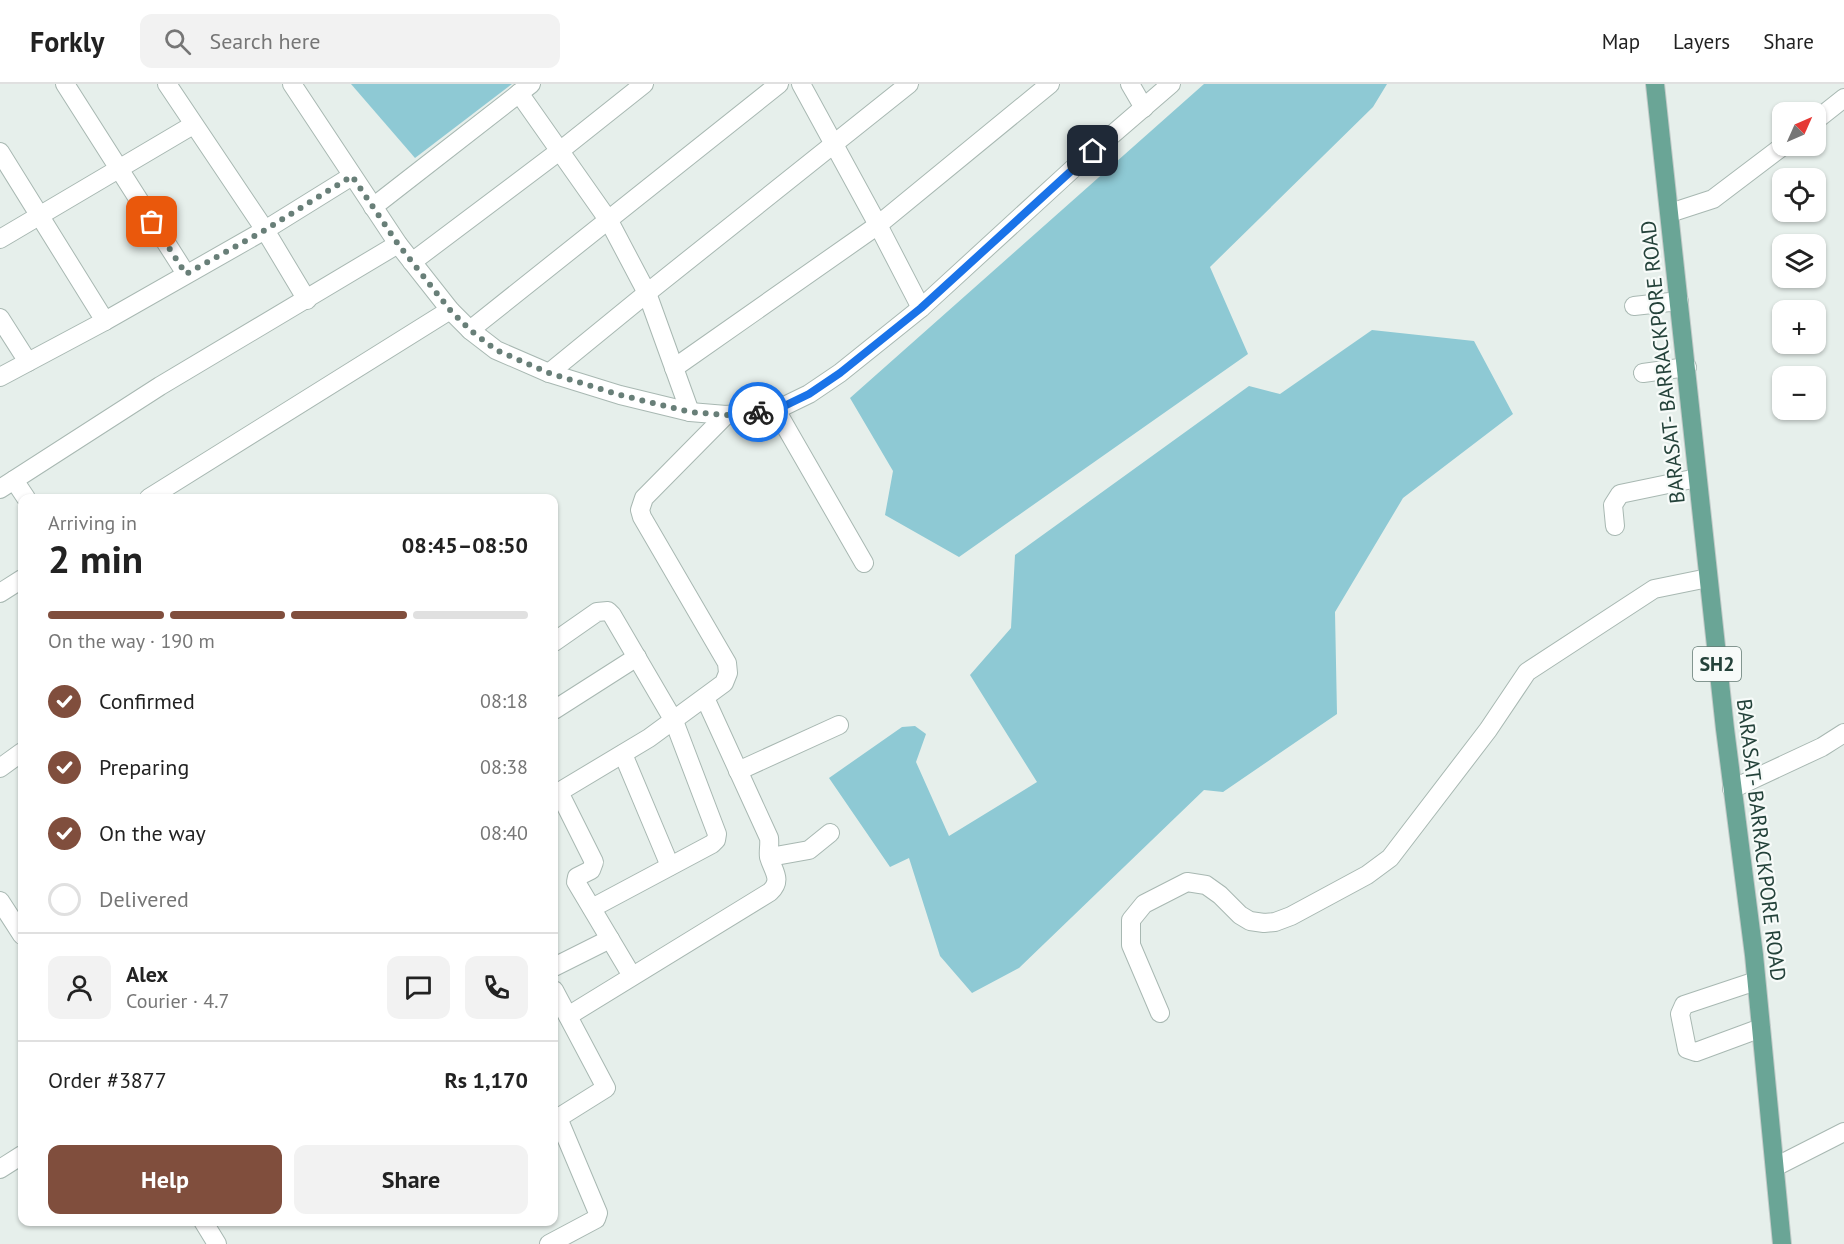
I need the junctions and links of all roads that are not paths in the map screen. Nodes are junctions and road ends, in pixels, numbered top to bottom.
1 (65, 84) edge
2 (167, 84) edge
3 (292, 84) edge
4 (644, 84) edge
5 (778, 84) edge
6 (801, 84) edge
7 (909, 84) edge
8 (1050, 84) edge
9 (1130, 84) edge
10 (1172, 84) edge
11 (1654, 84) edge
12 (525, 88) edge
13 (1844, 98) edge
14 (1144, 108) junction
15 (1826, 112) edge
16 (193, 124) junction
17 (832, 144) junction
18 (560, 151) junction
19 (0, 152) edge
20 (1772, 154) edge
21 (118, 170) junction
22 (352, 176) junction
23 (373, 207) junction
24 (1670, 213) junction
25 (40, 215) junction
26 (609, 222) junction
27 (878, 225) junction
28 (265, 230) junction
29 (0, 239) edge
30 (398, 244) junction
31 (412, 262) junction
32 (186, 274) junction
33 (647, 293) junction
34 (307, 300) junction
35 (1679, 301) junction
36 (1634, 306) dead end
37 (921, 308) junction
38 (450, 310) junction
39 (0, 318) edge
40 (105, 321) junction
41 (470, 330) junction
42 (28, 362) junction
43 (1687, 367) junction
44 (674, 368) junction
45 (549, 373) junction
46 (1643, 373) dead end
47 (0, 377) edge
48 (776, 410) junction
49 (690, 412) junction
50 (726, 415) junction
51 (1697, 478) junction
52 (7, 484) edge
53 (21, 494) edge
54 (156, 494) edge
55 (1615, 526) dead end
56 (864, 563) dead end
57 (1708, 579) junction
58 (18, 582) edge
59 (0, 593) edge
60 (558, 639) edge
61 (637, 657) junction
62 (705, 698) junction
63 (558, 707) edge
64 (674, 721) junction
65 (839, 725) dead end
66 (1844, 733) edge
67 (623, 754) junction
68 (18, 756) edge
69 (0, 768) edge
70 (738, 771) junction
71 (1732, 789) junction
72 (558, 793) edge
73 (558, 798) edge
74 (830, 833) dead end
75 (770, 857) junction
76 (670, 867) junction
77 (0, 902) edge
78 (591, 908) junction
79 (18, 929) edge
80 (610, 939) junction
81 (558, 958) edge
82 (632, 976) junction
83 (1756, 981) junction
84 (558, 997) edge
85 (1160, 1013) dead end
86 (568, 1016) junction
87 (1761, 1028) junction
88 (1844, 1132) edge
89 (18, 1158) edge
90 (1775, 1167) junction
91 (0, 1169) edge
92 (206, 1226) edge
93 (217, 1244) edge
94 (549, 1244) edge
95 (1782, 1244) edge

1 - 21 street
2 - 16 street
3 - 22 street
4 - 18 street
5 - 26 street
6 - 17 street
7 - 17 street
8 - 27 street
9 - 14 street
10 - 14 street
11 - 24 main road, BARASAT- BARRACKPORE ROAD / SH2
12 - 18 street
12 - 23 street
13 - 15 street
14 - 37 street
16 - 21 street
16 - 28 street
17 - 27 street
17 - 33 street
18 - 26 street
18 - 31 street
19 - 25 street
20 - 24 street
21 - 25 street
21 - 32 street
22 - 23 street
22 - 28 street
23 - 30 street
24 - 35 main road, BARASAT- BARRACKPORE ROAD / SH2
25 - 29 street
25 - 40 street
26 - 33 street
26 - 41 street
27 - 37 street
27 - 44 street
28 - 32 street
28 - 34 street
30 - 31 street
30 - 34 street
31 - 38 street
32 - 40 street
33 - 44 street
33 - 45 street
34 - 52 street
35 - 36 street
35 - 43 main road, BARASAT- BARRACKPORE ROAD / SH2
37 - 48 street
38 - 41 street
38 - 54 street
39 - 42 street
40 - 42 street
41 - 45 street
42 - 47 street
43 - 46 street
43 - 51 main road, BARASAT- BARRACKPORE ROAD / SH2
44 - 49 street
45 - 49 street
48 - 50 street
48 - 56 street
49 - 50 street
50 - 62 street
51 - 55 street
51 - 57 main road, BARASAT- BARRACKPORE ROAD / SH2
52 - 53 street
57 - 71 main road, BARASAT- BARRACKPORE ROAD / SH2
57 - 85 street
58 - 59 street
60 - 61 street
61 - 63 street
61 - 64 street
62 - 64 street
62 - 70 street
64 - 67 street
64 - 76 street
65 - 70 street
66 - 71 street
67 - 72 street
67 - 76 street
68 - 69 street
70 - 75 street
71 - 83 main road, BARASAT- BARRACKPORE ROAD / SH2
73 - 78 street
74 - 75 street
75 - 82 street
76 - 78 street
77 - 79 street
78 - 80 street
80 - 81 street
80 - 82 street
82 - 86 street
83 - 87 main road, BARASAT- BARRACKPORE ROAD / SH2
83 - 87 street
84 - 86 street
86 - 94 street
87 - 90 main road, BARASAT- BARRACKPORE ROAD / SH2
88 - 90 street
89 - 91 street
90 - 95 main road, BARASAT- BARRACKPORE ROAD / SH2
92 - 93 street

